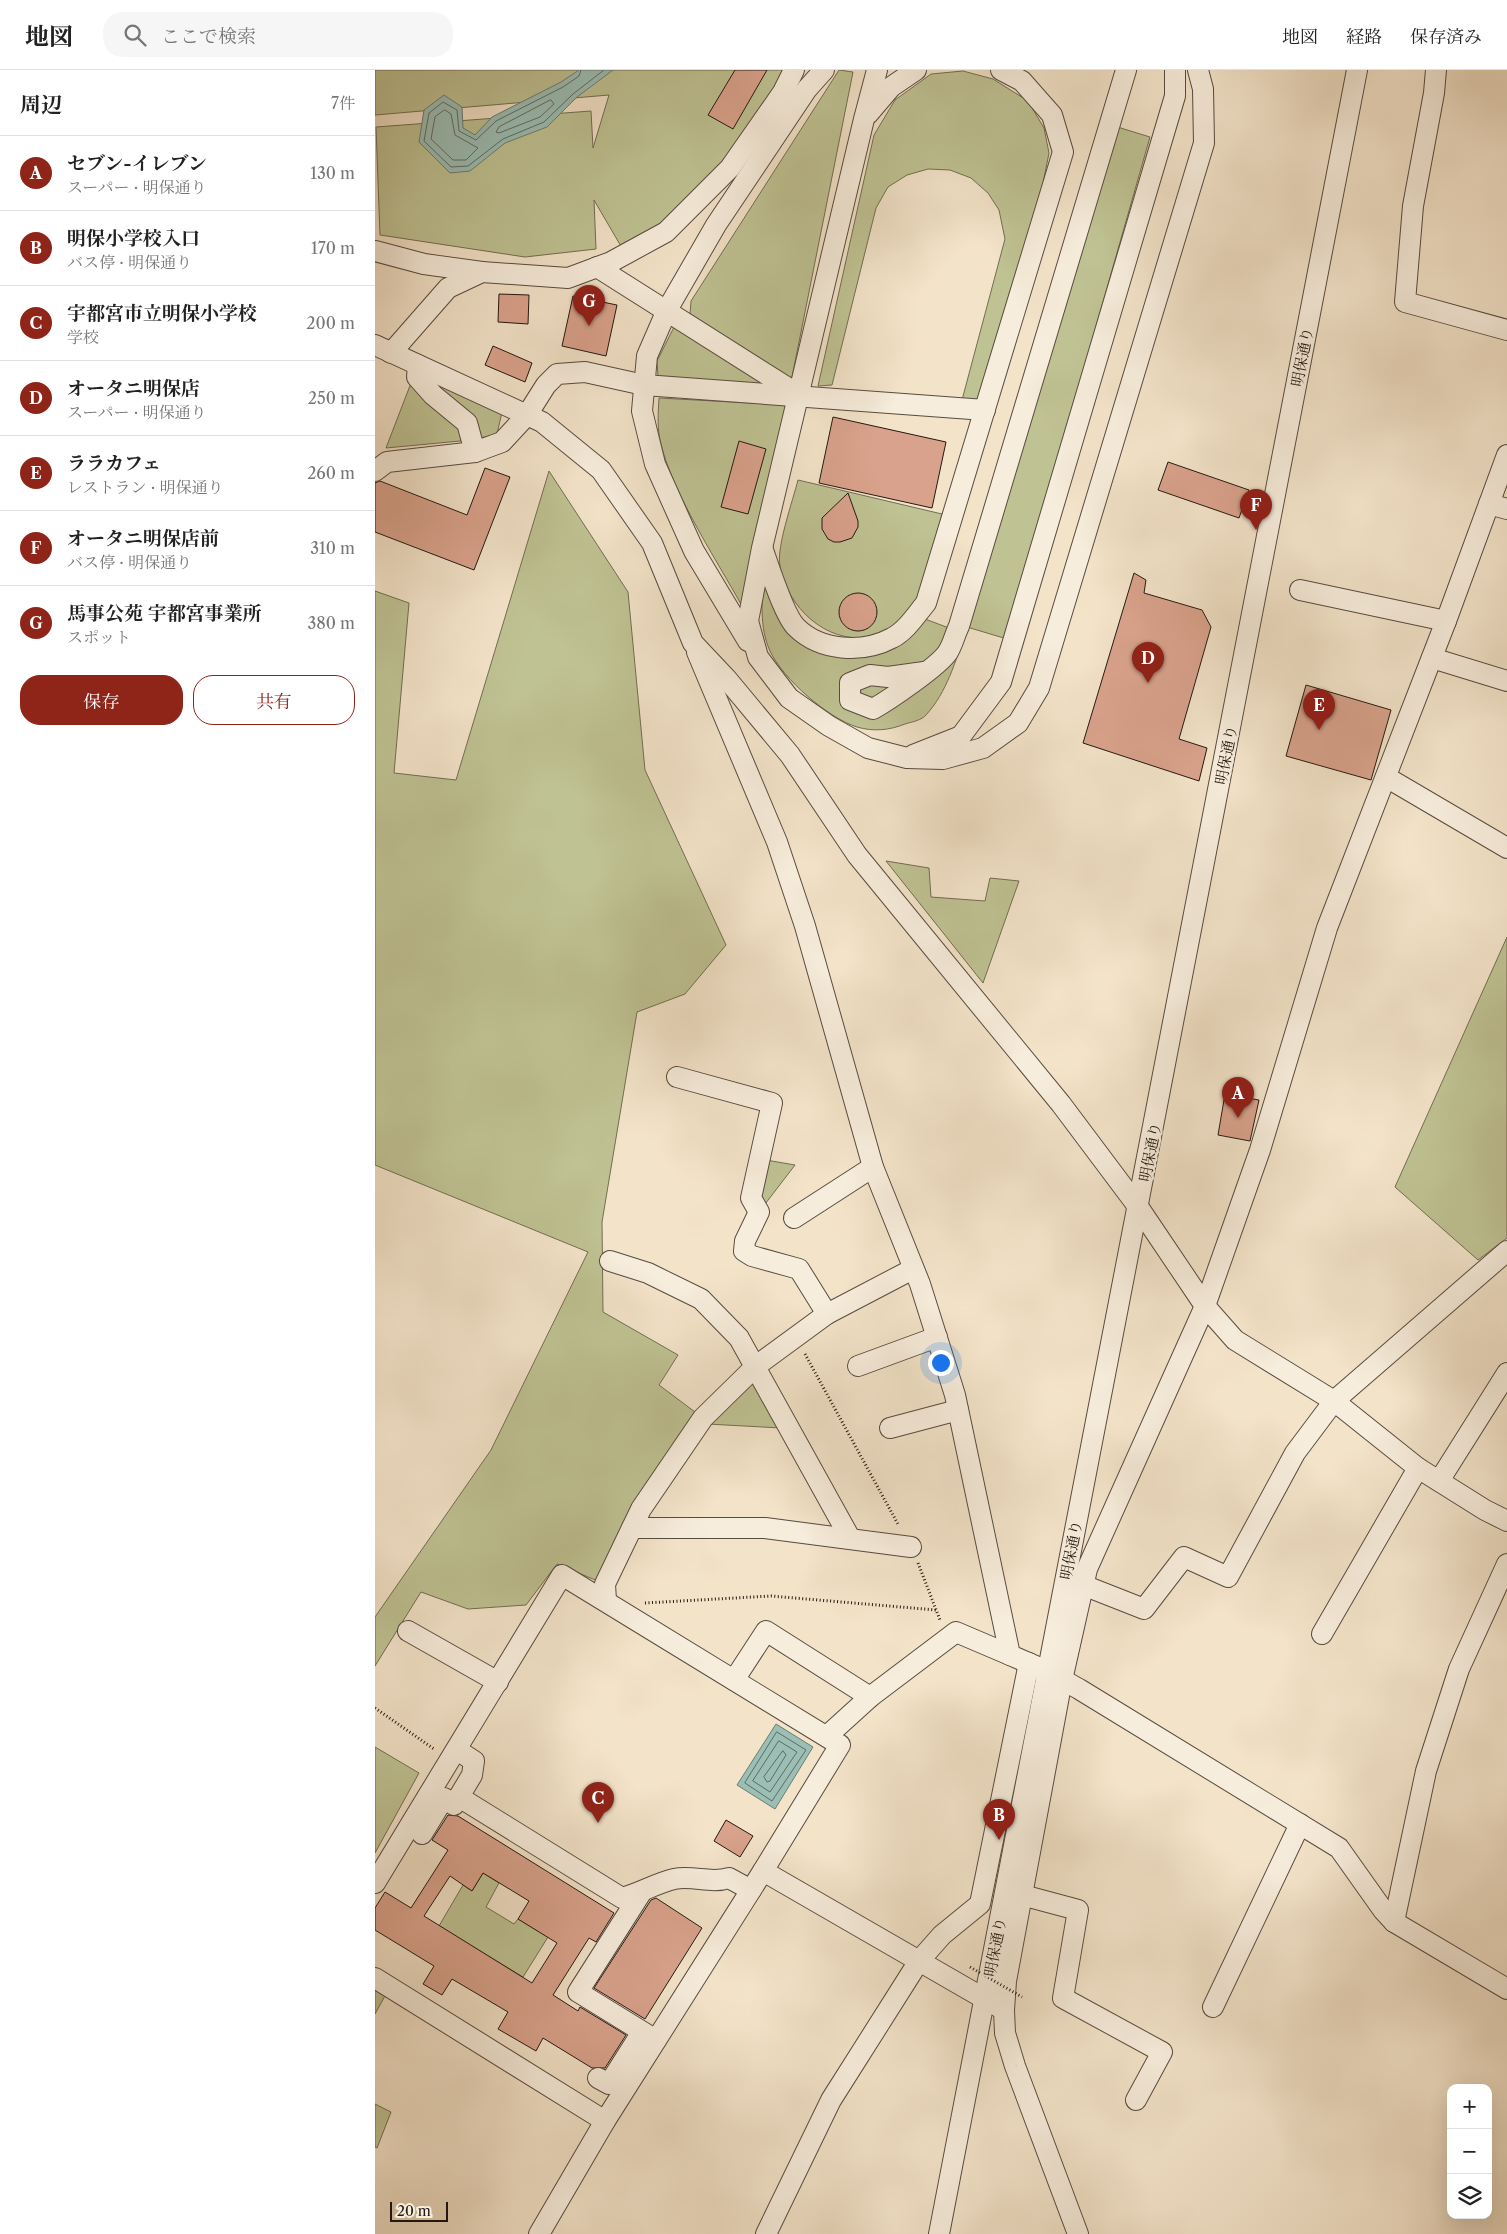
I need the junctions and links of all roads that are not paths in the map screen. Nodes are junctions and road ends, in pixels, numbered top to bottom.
1 (795, 70) edge
2 (824, 70) edge
3 (877, 70) edge
4 (916, 70) edge
5 (1001, 70) edge
6 (1126, 70) edge
7 (1175, 70) edge
8 (1198, 70) edge
9 (1357, 70) edge
10 (1435, 70) edge
11 (864, 119) junction
12 (375, 251) edge
13 (597, 267) junction
14 (482, 272) junction
15 (667, 310) junction
16 (1507, 330) edge
17 (383, 349) edge
18 (418, 365) junction
19 (644, 385) junction
20 (799, 395) junction
21 (985, 410) junction
22 (527, 416) junction
23 (475, 452) junction
24 (1507, 455) edge
25 (375, 471) edge
26 (1498, 507) edge
27 (763, 548) junction
28 (1300, 590) dead end
29 (1446, 621) junction
30 (693, 643) junction
31 (758, 657) junction
32 (1432, 658) junction
33 (923, 672) dead end
34 (1507, 681) edge
35 (907, 758) junction
36 (1385, 777) junction
37 (1507, 848) edge
38 (677, 1076) dead end
39 (873, 1167) junction
40 (1139, 1208) junction
41 (794, 1218) dead end
42 (1507, 1251) edge
43 (611, 1261) dead end
44 (913, 1269) junction
45 (1205, 1306) junction
46 (827, 1314) junction
47 (937, 1337) junction
48 (756, 1366) junction
49 (858, 1366) dead end
50 (1507, 1373) edge
51 (1334, 1401) junction
52 (958, 1410) junction
53 (890, 1428) dead end
54 (1418, 1468) junction
55 (1439, 1481) junction
56 (1507, 1522) edge
57 (632, 1528) junction
58 (850, 1538) junction
59 (911, 1547) road end
60 (1507, 1564) edge
61 (1083, 1585) junction
62 (606, 1601) junction
63 (407, 1631) dead end
64 (1321, 1634) dead end
65 (1010, 1656) junction
66 (1029, 1663) junction
67 (1055, 1675) junction
68 (734, 1680) junction
69 (498, 1682) junction
70 (870, 1697) junction
71 (827, 1736) junction
72 (454, 1755) junction
73 (459, 1797) junction
74 (1300, 1824) junction
75 (422, 1834) dead end
76 (763, 1871) junction
77 (375, 1883) edge
78 (751, 1890) junction
79 (641, 1893) junction
80 (1023, 1895) junction
81 (1394, 1922) junction
82 (919, 1961) junction
83 (375, 1978) edge
84 (1507, 1989) edge
85 (986, 1999) junction
86 (1213, 2008) dead end
87 (1004, 2010) junction
88 (649, 2036) junction
89 (598, 2078) dead end
90 (1136, 2100) dead end
91 (605, 2121) junction
92 (539, 2234) edge
93 (766, 2234) edge
94 (939, 2234) edge
95 (1078, 2234) edge

1 - 13 street
2 - 15 street
3 - 11 street
4 - 11 street
5 - 21 street
6 - 33 street
7 - 35 street
8 - 35 street
9 - 40 street, 明保通り
10 - 16 street
11 - 20 street
12 - 14 street
13 - 14 street
13 - 15 street
14 - 17 street
15 - 19 street
15 - 20 street
17 - 18 street
18 - 22 street
18 - 23 street
19 - 20 street
19 - 22 street
19 - 31 street
20 - 21 street
20 - 27 street
21 - 27 street
22 - 23 street
22 - 30 street
23 - 25 street
24 - 26 street
26 - 29 street
27 - 31 street
28 - 29 street
29 - 32 street
30 - 39 street
30 - 40 street
31 - 35 street
32 - 34 street
32 - 36 street
36 - 37 street
36 - 45 street
38 - 46 street
39 - 41 street
39 - 44 street
40 - 45 street
40 - 67 street, 明保通り
42 - 51 street
43 - 48 street
44 - 46 street
44 - 47 street
45 - 51 street
45 - 61 street
46 - 48 street
47 - 49 street
47 - 52 street
48 - 57 street
48 - 58 street
50 - 55 street
51 - 54 street
51 - 61 street
52 - 53 street
52 - 65 street
54 - 55 street
54 - 64 street
55 - 56 street
57 - 58 street
57 - 62 street
58 - 59 street
60 - 81 street
61 - 67 street
62 - 68 street
62 - 69 street
63 - 69 street
65 - 66 street
65 - 70 street
66 - 67 street
66 - 82 street
67 - 74 street
67 - 80 street
67 - 85 street, 明保通り
68 - 70 street
68 - 71 street
69 - 72 street
70 - 71 street
71 - 76 street
72 - 73 street
72 - 77 street
73 - 75 street
73 - 79 street
74 - 81 street
74 - 86 street
76 - 78 street
76 - 82 street
78 - 79 street
78 - 88 street
79 - 88 street
80 - 87 street
80 - 90 street
81 - 84 street
82 - 85 street
82 - 93 street
83 - 91 street
85 - 87 street
85 - 94 street, 明保通り
87 - 95 street
88 - 89 street
88 - 91 street
91 - 92 street

